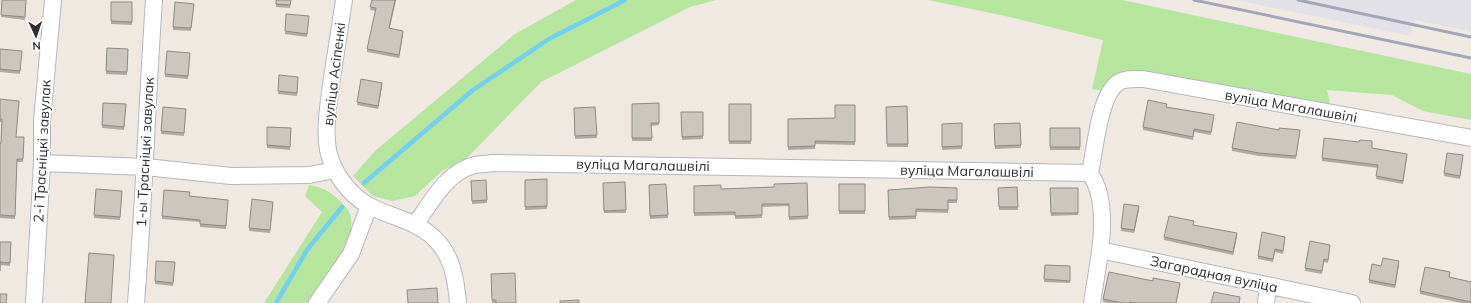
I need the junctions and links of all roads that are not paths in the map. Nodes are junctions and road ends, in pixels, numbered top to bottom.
1 (53, 0) edge
2 (154, 0) edge
3 (344, 0) edge
4 (1471, 138) edge
5 (42, 162) junction
6 (146, 166) junction
7 (335, 170) junction
8 (1090, 173) junction
9 (369, 206) junction
10 (415, 225) junction
11 (1100, 250) junction
12 (1268, 286) junction
13 (34, 303) edge
14 (136, 303) edge
15 (317, 303) edge
16 (458, 303) edge
17 (1092, 303) edge
18 (1266, 303) edge
19 (1352, 303) edge

1 - 5 street, 2-і Трасніцкі завулак
2 - 6 street, 1-ы Трасніцкі завулак
3 - 7 street, вуліца Асіпенкі
4 - 8 street, вуліца Магалашвілі
5 - 6 street
5 - 13 street, 2-і Трасніцкі завулак
6 - 7 street
6 - 14 street, 1-ы Трасніцкі завулак
7 - 9 street, вуліца Асіпенкі
8 - 10 street, вуліца Магалашвілі
8 - 11 street
9 - 10 street, вуліца Асіпенкі
9 - 15 street
10 - 16 street, вуліца Асіпенкі
11 - 12 street, Загарадная вуліца
11 - 17 street
12 - 18 street
12 - 19 street, Загарадная вуліца

